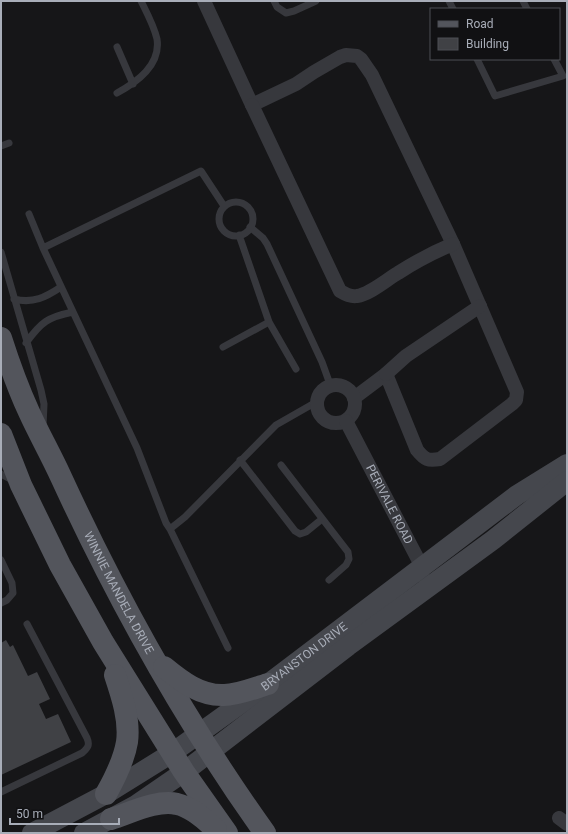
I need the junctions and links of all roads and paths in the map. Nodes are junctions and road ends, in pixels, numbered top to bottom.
1 (142, 1) edge
2 (204, 1) edge
3 (274, 1) edge
4 (316, 1) edge
5 (117, 47) dead end
6 (477, 60) edge
7 (555, 60) edge
8 (133, 84) junction
9 (117, 94) dead end
10 (252, 105) junction
11 (9, 143) dead end
12 (1, 146) edge
13 (224, 206) junction
14 (29, 214) dead end
15 (250, 227) junction
16 (239, 235) junction
17 (453, 244) junction
18 (43, 248) junction
19 (1, 252) edge
20 (61, 287) junction
21 (14, 300) junction
22 (480, 306) junction
23 (73, 312) junction
24 (269, 322) junction
25 (1, 338) edge
26 (26, 343) junction
27 (222, 347) dead end
28 (296, 369) dead end
29 (386, 374) junction
30 (330, 387) junction
31 (354, 398) junction
32 (318, 401) junction
33 (346, 421) junction
34 (1, 434) edge
35 (43, 438) junction
36 (240, 460) junction
37 (567, 464) edge
38 (281, 465) dead end
39 (1, 474) edge
40 (567, 482) edge
41 (21, 485) junction
42 (322, 519) junction
43 (170, 529) junction
44 (1, 560) edge
45 (422, 567) junction
46 (329, 580) dead end
47 (422, 591) junction
48 (1, 603) edge
49 (27, 624) dead end
50 (103, 642) junction
51 (228, 648) dead end
52 (154, 658) junction
53 (268, 684) junction
54 (205, 743) junction
55 (172, 754) junction
56 (184, 772) junction
57 (1, 792) edge
58 (106, 794) junction
59 (111, 819) junction
60 (33, 833) edge
61 (84, 833) edge
62 (220, 833) edge
63 (227, 833) edge
64 (265, 833) edge

1 - 8 lane
2 - 10 street
3 - 4 lane
5 - 8 lane
6 - 7 lane
8 - 9 lane
10 - 17 street
10 - 17 street
11 - 12 lane
13 - 15 lane
13 - 16 lane
13 - 18 lane
14 - 18 lane
15 - 16 lane
15 - 30 lane
16 - 24 lane
17 - 22 street
18 - 20 lane
19 - 21 lane
20 - 21 lane
20 - 23 lane
21 - 26 lane
22 - 29 street
22 - 29 street
23 - 26 lane
23 - 43 lane
24 - 27 lane
24 - 28 lane
25 - 35 main road, WINNIE MANDELA DRIVE
26 - 35 lane
29 - 31 street
30 - 31 street
30 - 32 street
31 - 33 street
32 - 33 street
32 - 36 lane
33 - 45 street, PERIVALE ROAD
34 - 41 main road
35 - 52 main road, WINNIE MANDELA DRIVE
36 - 42 lane
36 - 43 lane
37 - 45 street, BRYANSTON DRIVE
38 - 42 lane
39 - 41 lane
40 - 47 street, BRYANSTON DRIVE
41 - 50 main road
42 - 46 lane
43 - 51 lane
44 - 48 lane
45 - 47 street, PERIVALE ROAD
45 - 53 street, BRYANSTON DRIVE
47 - 54 street, BRYANSTON DRIVE
49 - 57 lane
50 - 55 main road
50 - 58 main road
52 - 53 main road
52 - 54 main road, WINNIE MANDELA DRIVE
53 - 54 street, BRYANSTON DRIVE
54 - 55 street, BRYANSTON DRIVE
54 - 56 street, BRYANSTON DRIVE
54 - 64 main road, WINNIE MANDELA DRIVE
55 - 56 main road
55 - 58 street, BRYANSTON DRIVE
56 - 59 street, BRYANSTON DRIVE
56 - 63 main road
58 - 60 street, BRYANSTON DRIVE
59 - 61 street, BRYANSTON DRIVE
59 - 62 main road

